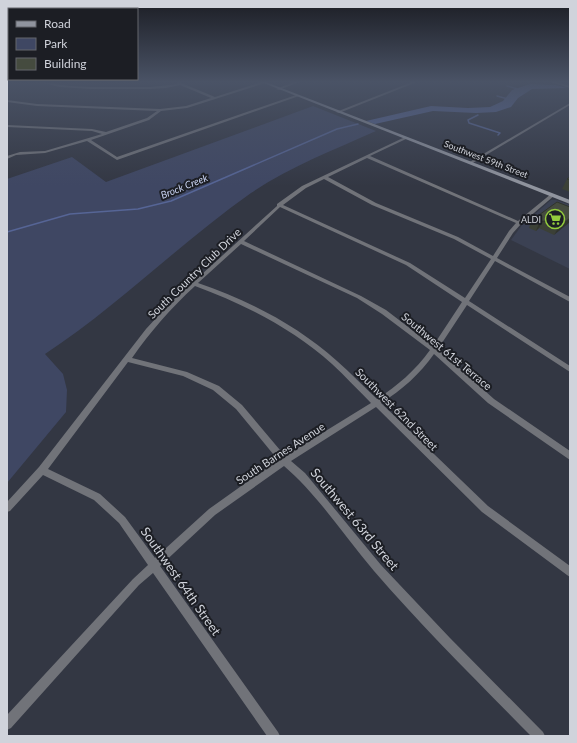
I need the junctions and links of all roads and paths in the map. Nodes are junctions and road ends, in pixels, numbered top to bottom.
1 (151, 117) edge
2 (239, 117) edge
3 (350, 117) edge
4 (549, 117) edge
5 (7, 126) edge
6 (105, 133) junction
7 (87, 138) junction
8 (405, 138) junction
9 (9, 153) edge
10 (368, 157) junction
11 (7, 158) edge
12 (470, 163) junction
13 (324, 178) junction
14 (553, 195) junction
15 (570, 202) edge
16 (279, 205) junction
17 (518, 223) junction
18 (240, 241) junction
19 (495, 258) junction
20 (194, 284) junction
21 (570, 300) edge
22 (467, 301) junction
23 (433, 350) junction
24 (127, 359) junction
25 (570, 368) edge
26 (376, 403) junction
27 (570, 456) edge
28 (284, 461) junction
29 (42, 470) junction
30 (7, 508) edge
31 (154, 565) junction
32 (570, 572) edge
33 (7, 724) edge
34 (274, 736) edge
35 (539, 736) edge

1 - 6 street
2 - 7 street
3 - 8 main road, Southwest 59th Street
4 - 12 street
5 - 6 street
6 - 7 street
7 - 9 street
8 - 10 street, South Country Club Drive
8 - 12 main road, Southwest 59th Street
9 - 11 street
10 - 13 street, South Country Club Drive
10 - 17 street
12 - 14 main road, Southwest 59th Street
13 - 16 street, South Country Club Drive
13 - 19 street
14 - 15 main road, Southwest 59th Street
14 - 17 street, South Barnes Avenue
16 - 18 street, South Country Club Drive
16 - 22 street
17 - 19 street, South Barnes Avenue
18 - 20 street, South Country Club Drive
18 - 23 street, Southwest 61st Terrace
19 - 21 street
19 - 22 street, South Barnes Avenue
20 - 24 street, South Country Club Drive
20 - 26 street, Southwest 62nd Street
22 - 23 street, South Barnes Avenue
22 - 25 street
23 - 26 street, South Barnes Avenue
23 - 27 street, Southwest 61st Terrace
24 - 28 street, Southwest 63rd Street
24 - 29 street, South Country Club Drive
26 - 28 street, South Barnes Avenue
26 - 32 street, Southwest 62nd Street
28 - 31 street, South Barnes Avenue
28 - 35 street, Southwest 63rd Street
29 - 30 street, South Country Club Drive
29 - 31 street, Southwest 64th Street
31 - 33 street, South Barnes Avenue
31 - 34 street, Southwest 64th Street

